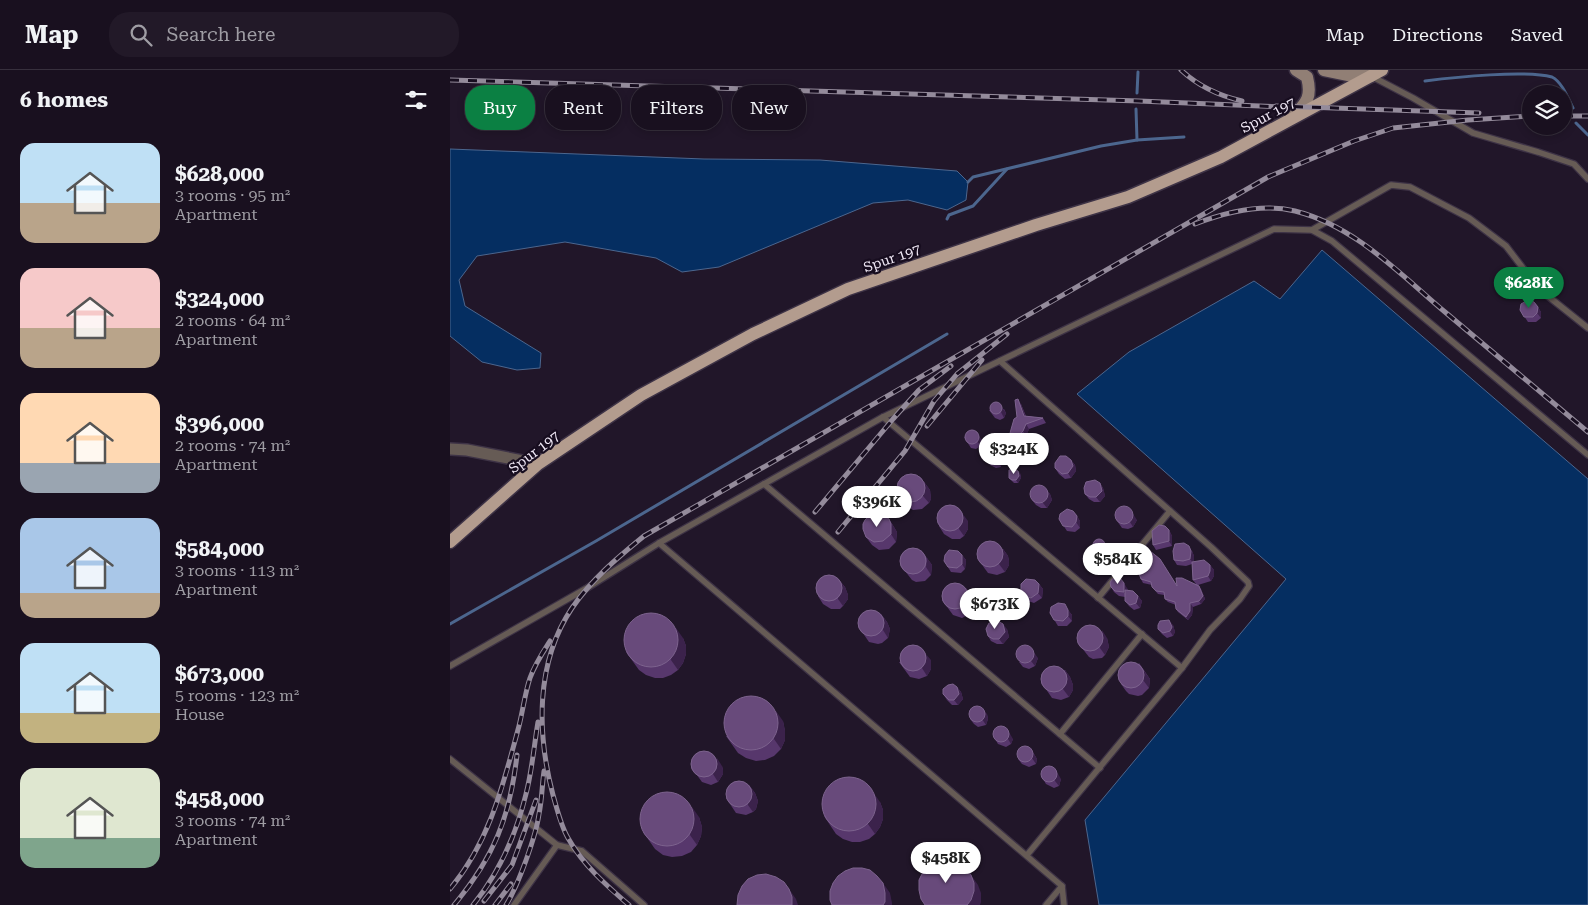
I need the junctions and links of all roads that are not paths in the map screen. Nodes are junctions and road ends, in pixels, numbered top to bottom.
1 (1296, 70) edge
2 (1324, 70) edge
3 (1372, 72) edge
4 (1291, 120) junction
5 (1588, 179) edge
6 (1312, 230) junction
7 (1588, 328) edge
8 (1000, 361) junction
9 (883, 417) junction
10 (450, 449) edge
11 (1588, 455) edge
12 (538, 464) junction
13 (764, 484) junction
14 (1170, 511) junction
15 (450, 542) edge
16 (659, 542) junction
17 (1098, 598) junction
18 (1142, 634) junction
19 (450, 666) edge
20 (1182, 668) junction
21 (1060, 734) junction
22 (450, 759) edge
23 (1100, 768) junction
24 (557, 845) junction
25 (1027, 855) junction
26 (1062, 886) junction
27 (514, 905) edge
28 (644, 905) edge
29 (1046, 905) edge
30 (1064, 905) edge

1 - 4 main road
2 - 3 main road
3 - 4 main road, Spur 197
3 - 5 lane
4 - 12 main road, Spur 197
6 - 7 lane
6 - 8 lane
6 - 11 lane
8 - 9 lane
8 - 14 lane
9 - 13 lane
9 - 17 lane
10 - 12 street
12 - 15 main road, Spur 197
13 - 16 lane
13 - 21 lane
14 - 17 lane
14 - 20 lane
16 - 19 lane
16 - 25 lane
17 - 18 lane
18 - 20 lane
18 - 21 lane
20 - 23 lane
21 - 23 lane
22 - 24 lane
23 - 25 lane
24 - 27 lane
24 - 28 lane
25 - 26 lane
26 - 29 lane
26 - 30 lane

